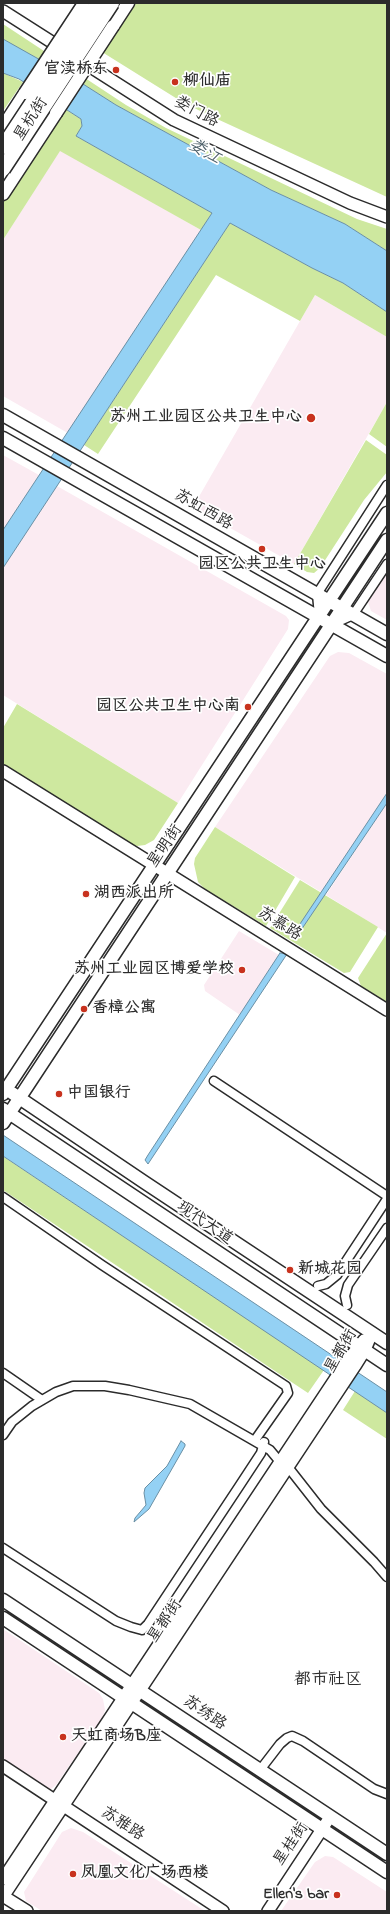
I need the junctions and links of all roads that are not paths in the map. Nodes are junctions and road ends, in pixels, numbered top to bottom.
1 (4, 3) edge
2 (98, 3) edge
3 (112, 3) edge
4 (128, 3) edge
5 (84, 4) edge
6 (3, 11) edge
7 (3, 126) edge
8 (3, 147) edge
9 (3, 169) edge
10 (3, 194) edge
11 (387, 209) edge
12 (387, 217) edge
13 (3, 415) edge
14 (3, 438) edge
15 (387, 485) edge
16 (387, 513) edge
17 (387, 540) edge
18 (387, 564) edge
19 (317, 594) junction
20 (329, 601) junction
21 (343, 608) junction
22 (353, 614) junction
23 (319, 616) junction
24 (332, 624) junction
25 (387, 634) edge
26 (387, 656) edge
27 (3, 772) edge
28 (154, 865) junction
29 (167, 874) junction
30 (387, 1010) edge
31 (214, 1081) dead end
32 (4, 1090) edge
33 (19, 1098) junction
34 (5, 1115) edge
35 (3, 1197) edge
36 (387, 1197) edge
37 (387, 1228) edge
38 (318, 1286) dead end
39 (347, 1305) dead end
40 (372, 1333) junction
41 (387, 1343) edge
42 (362, 1348) junction
43 (387, 1364) edge
44 (3, 1373) edge
45 (42, 1400) junction
46 (260, 1432) junction
47 (3, 1435) edge
48 (255, 1440) junction
49 (263, 1446) junction
50 (284, 1464) junction
51 (3, 1548) edge
52 (387, 1577) edge
53 (3, 1600) edge
54 (3, 1618) edge
55 (135, 1688) junction
56 (127, 1700) junction
57 (3, 1766) edge
58 (260, 1770) junction
59 (387, 1794) edge
60 (59, 1803) junction
61 (330, 1817) junction
62 (322, 1829) junction
63 (387, 1854) edge
64 (387, 1872) edge
65 (3, 1879) edge
66 (3, 1896) edge
67 (27, 1911) edge
68 (223, 1911) edge
69 (268, 1911) edge

1 - 11 main road, 娄门路
2 - 8 highway, bridge
3 - 9 highway, bridge
4 - 10 main road, 星杭街, bridge
5 - 7 main road, 星杭街, bridge
6 - 12 main road, 娄门路
13 - 19 main road, 苏虹西路
14 - 23 main road
15 - 19 street
16 - 20 main road, 星明街
17 - 21 main road, 星明街
18 - 22 street
19 - 20 main road, 苏虹西路
19 - 23 street
20 - 21 main road, 苏虹西路
20 - 23 main road, 星明街
21 - 22 main road, 苏虹西路
21 - 24 main road, 星明街
22 - 24 street
22 - 25 main road, 苏虹西路
23 - 24 main road
23 - 28 main road, 星明街
24 - 26 main road
24 - 29 main road, 星明街
27 - 28 main road, 苏慕路
28 - 29 main road, 苏慕路
28 - 32 main road, 星明街
29 - 30 main road, 苏慕路
29 - 33 main road, 星明街
31 - 36 street
32 - 33 main road, 现代大道
33 - 34 main road, 星明街
33 - 40 main road, 现代大道
34 - 42 main road, 现代大道
35 - 46 street
36 - 38 street
37 - 39 street
40 - 41 main road, 现代大道
40 - 42 main road, 星都街
42 - 43 main road, 现代大道
42 - 50 main road, 星都街
44 - 45 street
45 - 47 street
45 - 48 street
46 - 48 street
46 - 49 street
48 - 49 street
49 - 50 street
49 - 51 street
50 - 52 street
50 - 55 main road, 星都街
53 - 55 main road, 苏绣路
54 - 56 main road, 苏绣路
55 - 56 main road, 星都街
55 - 58 main road, 苏绣路
56 - 60 main road, 星都街
56 - 62 main road, 苏绣路
57 - 60 main road, 苏雅路
58 - 59 street
58 - 61 main road, 苏绣路
60 - 65 main road, 星都街
60 - 66 main road, 星都街
60 - 68 main road, 苏雅路
61 - 62 main road, 星桂街
61 - 63 main road, 苏绣路
62 - 64 main road, 苏绣路
62 - 69 main road, 星桂街
66 - 67 main road

